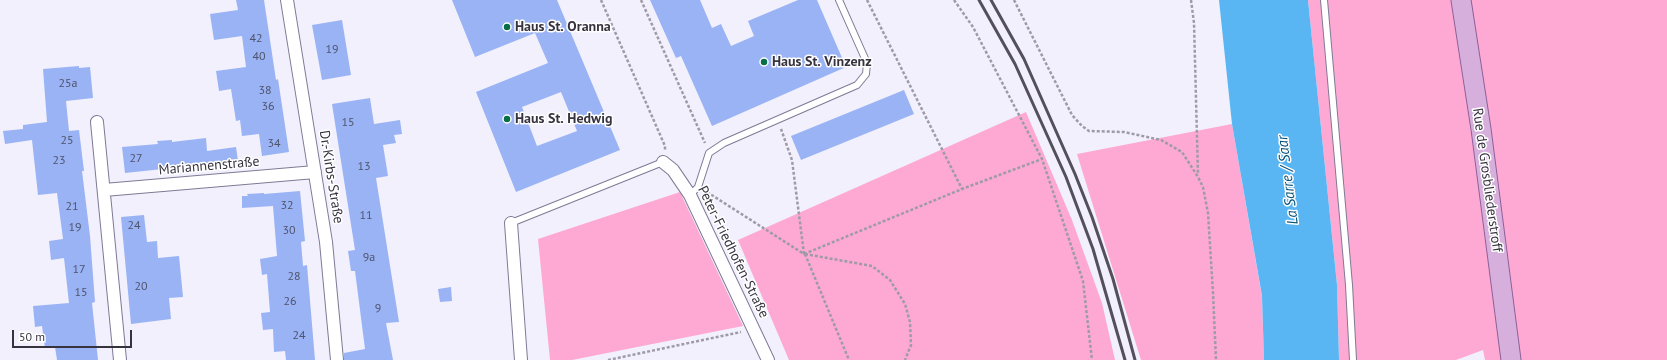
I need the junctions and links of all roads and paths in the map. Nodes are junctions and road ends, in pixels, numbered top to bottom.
1 (287, 0) edge
2 (602, 0) edge
3 (641, 0) edge
4 (839, 0) edge
5 (867, 0) edge
6 (954, 0) edge
7 (1014, 0) edge
8 (1191, 0) edge
9 (1324, 0) edge
10 (1461, 0) edge
11 (778, 121) junction
12 (97, 122) dead end
13 (710, 153) junction
14 (1042, 159) junction
15 (663, 162) junction
16 (315, 172) junction
17 (1198, 177) junction
18 (962, 189) junction
19 (104, 190) junction
20 (694, 191) junction
21 (511, 223) joint
22 (804, 254) junction
23 (754, 330) junction
24 (120, 360) edge
25 (337, 360) edge
26 (522, 360) edge
27 (608, 360) edge
28 (768, 360) edge
29 (849, 360) edge
30 (905, 360) edge
31 (1092, 360) edge
32 (1216, 360) edge
33 (1353, 360) edge
34 (1512, 360) edge

1 - 16 street, Dr.-Kirbs-Straße
2 - 15 path
3 - 13 path
4 - 11 lane
5 - 18 path
6 - 14 path
7 - 17 path
8 - 17 path
9 - 33 lane
10 - 34 main road, Rue de Grosbliederstroff
11 - 13 lane
11 - 22 path
12 - 19 street
13 - 20 lane
14 - 18 path
14 - 31 path
15 - 20 street, Peter-Friedhofen-Straße
15 - 21 lane
16 - 19 street, Mariannenstraße
16 - 25 street, Dr.-Kirbs-Straße
17 - 32 path
18 - 22 path
19 - 24 street
20 - 22 path
20 - 23 street, Peter-Friedhofen-Straße
21 - 26 street
22 - 29 path
22 - 30 path
23 - 27 path
23 - 28 street, Peter-Friedhofen-Straße

